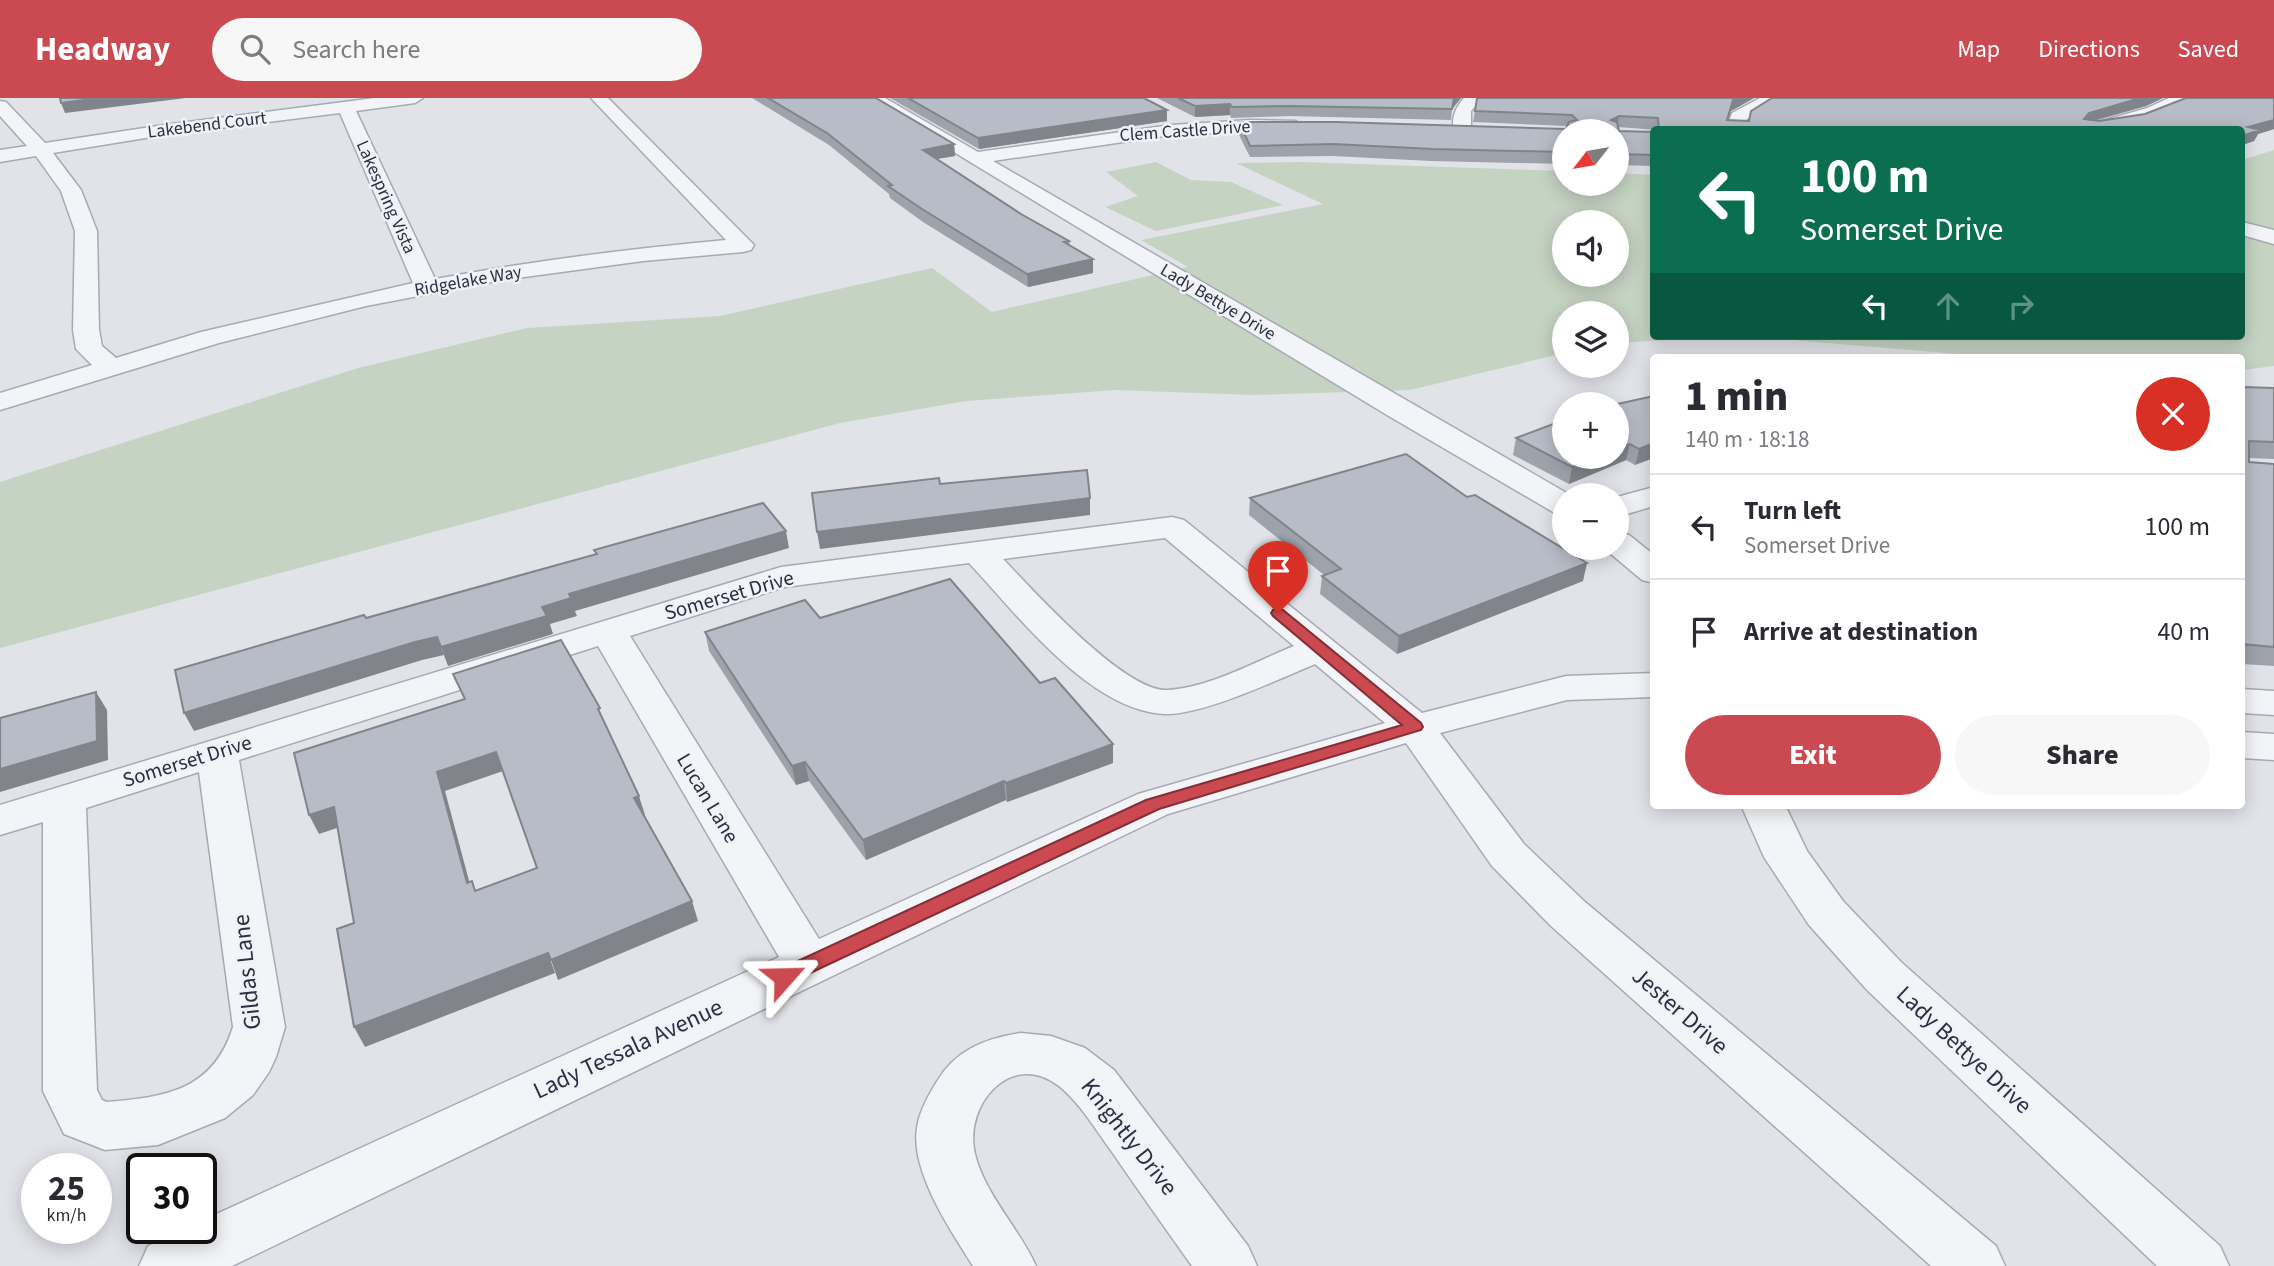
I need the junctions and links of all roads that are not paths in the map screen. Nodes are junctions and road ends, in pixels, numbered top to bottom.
1 (22, 98) edge
2 (415, 98) edge
3 (599, 98) edge
4 (873, 98) edge
5 (1475, 98) edge
6 (1773, 98) edge
7 (2183, 98) edge
8 (0, 104) edge
9 (346, 107) junction
10 (1165, 111) edge
11 (1315, 126) edge
12 (1736, 126) edge
13 (2105, 126) edge
14 (1196, 127) junction
15 (1462, 130) edge
16 (40, 149) junction
17 (0, 156) edge
18 (976, 159) junction
19 (2245, 229) edge
20 (2274, 237) edge
21 (427, 288) junction
22 (112, 368) junction
23 (0, 402) edge
24 (1650, 497) edge
25 (1552, 498) edge
26 (1629, 504) edge
27 (1629, 551) edge
28 (977, 552) junction
29 (1650, 570) edge
30 (608, 631) junction
31 (1321, 648) junction
32 (1650, 685) edge
33 (2245, 701) edge
34 (2274, 703) edge
35 (1415, 727) junction
36 (2245, 745) edge
37 (2274, 747) edge
38 (217, 752) junction
39 (64, 800) junction
40 (1765, 809) edge
41 (0, 820) edge
42 (809, 965) junction
43 (2197, 1265) edge
44 (169, 1266) edge
45 (1006, 1266) edge
46 (1227, 1266) edge
47 (1975, 1266) edge

1 - 8 street
2 - 9 street, Lakebend Court
3 - 21 street, Ridgelake Way
4 - 18 street, Lady Bettye Drive
5 - 15 street
6 - 12 street
7 - 13 street
8 - 16 street
9 - 16 street, Lakebend Court
9 - 21 street, Lakespring Vista
10 - 14 street
11 - 14 street, Clem Castle Drive
14 - 18 street, Clem Castle Drive
16 - 17 street, Lakebend Court
16 - 22 street
18 - 25 street, Lady Bettye Drive
19 - 20 street
21 - 22 street, Ridgelake Way
22 - 23 street, Ridgelake Way
24 - 26 street
27 - 29 street
28 - 30 street, Somerset Drive
28 - 31 street, Somerset Drive
28 - 31 street
30 - 38 street, Somerset Drive
30 - 42 street, Lucan Lane
31 - 35 street, Somerset Drive
32 - 35 street, Lady Tessala Avenue
33 - 34 street
35 - 42 street, Lady Tessala Avenue
35 - 47 street, Jester Drive
36 - 37 street
38 - 39 street, Somerset Drive
38 - 39 street, Gildas Lane
39 - 41 street, Somerset Drive
40 - 43 street, Lady Bettye Drive
42 - 44 street, Lady Tessala Avenue
45 - 46 street, Knightly Drive

